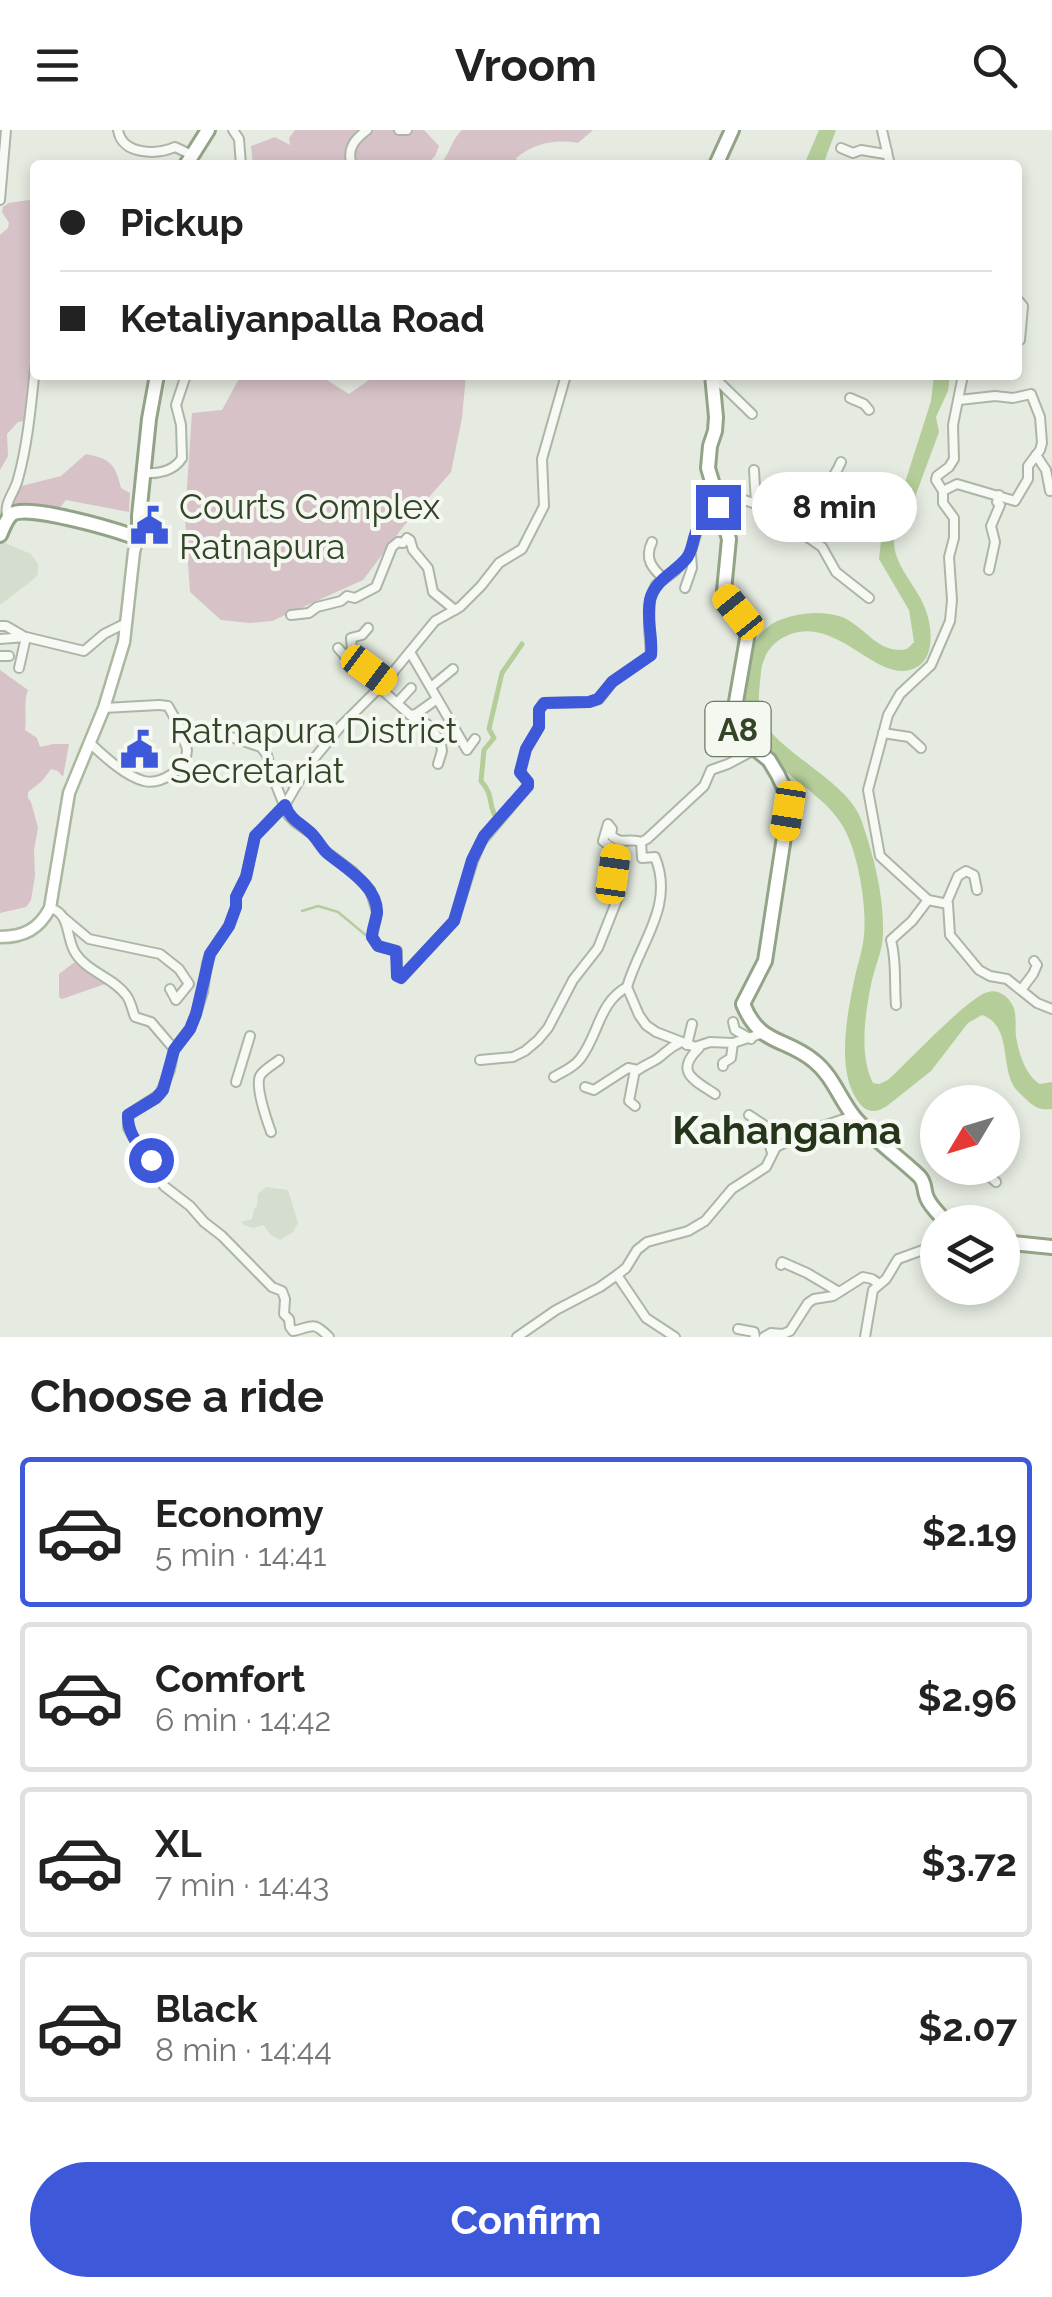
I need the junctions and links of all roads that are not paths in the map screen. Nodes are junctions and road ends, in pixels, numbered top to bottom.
1 (6, 130) edge
2 (118, 130) edge
3 (208, 130) edge
4 (232, 130) edge
5 (367, 130) edge
6 (398, 130) edge
7 (407, 130) edge
8 (732, 130) edge
9 (882, 130) edge
10 (842, 148) dead end
11 (887, 151) junction
12 (189, 160) edge
13 (240, 160) edge
14 (351, 160) edge
15 (718, 160) edge
16 (889, 160) edge
17 (0, 200) edge
18 (34, 380) edge
19 (156, 380) edge
20 (184, 380) edge
21 (565, 380) edge
22 (712, 380) edge
23 (717, 380) edge
24 (962, 380) edge
25 (850, 398) dead end
26 (959, 400) junction
27 (869, 410) dead end
28 (752, 414) dead end
29 (1036, 455) junction
30 (841, 462) dead end
31 (754, 470) dead end
32 (144, 474) junction
33 (944, 490) junction
34 (1050, 491) edge
35 (999, 495) junction
36 (716, 502) junction
37 (816, 502) junction
38 (756, 504) junction
39 (835, 506) dead end
40 (5, 516) edge
41 (795, 529) junction
42 (133, 531) junction
43 (0, 535) edge
44 (652, 542) dead end
45 (690, 553) junction
46 (989, 570) dead end
47 (664, 579) junction
48 (684, 588) dead end
49 (869, 598) dead end
50 (455, 610) junction
51 (291, 614) dead end
52 (126, 623) junction
53 (0, 626) edge
54 (368, 628) dead end
55 (26, 637) junction
56 (0, 640) edge
57 (338, 648) dead end
58 (410, 652) junction
59 (346, 656) junction
60 (19, 668) dead end
61 (453, 669) dead end
62 (383, 685) junction
63 (411, 688) dead end
64 (431, 688) junction
65 (437, 700) junction
66 (397, 703) junction
67 (160, 704) junction
68 (104, 708) junction
69 (410, 715) junction
70 (883, 733) junction
71 (476, 739) dead end
72 (91, 744) junction
73 (921, 748) dead end
74 (756, 749) junction
75 (438, 764) dead end
76 (285, 805) junction
77 (641, 842) junction
78 (976, 890) dead end
79 (928, 900) junction
80 (946, 904) junction
81 (50, 908) junction
82 (64, 918) junction
83 (0, 937) edge
84 (1034, 961) dead end
85 (627, 986) junction
86 (170, 989) dead end
87 (1039, 999) edge
88 (896, 1006) dead end
89 (733, 1022) dead end
90 (692, 1024) dead end
91 (250, 1036) dead end
92 (757, 1036) junction
93 (733, 1042) junction
94 (684, 1043) junction
95 (700, 1047) junction
96 (174, 1050) junction
97 (279, 1060) dead end
98 (480, 1060) dead end
99 (723, 1066) dead end
100 (635, 1070) junction
101 (554, 1077) dead end
102 (236, 1082) dead end
103 (585, 1087) dead end
104 (715, 1094) dead end
105 (634, 1106) dead end
106 (749, 1115) dead end
107 (853, 1116) junction
108 (271, 1132) dead end
109 (772, 1153) junction
110 (933, 1205) edge
111 (1020, 1244) edge
112 (1052, 1247) edge
113 (920, 1251) edge
114 (782, 1265) dead end
115 (617, 1275) junction
116 (879, 1284) junction
117 (839, 1292) junction
118 (738, 1329) dead end
119 (329, 1337) edge
120 (517, 1337) edge
121 (675, 1337) edge
122 (755, 1337) edge
123 (764, 1337) edge
124 (864, 1337) edge

1 - 17 street
2 - 12 street
3 - 12 highway
4 - 13 street
5 - 14 street
6 - 7 street
8 - 15 highway
9 - 11 street
10 - 11 street
11 - 16 street
18 - 40 street
19 - 32 highway
20 - 32 street
21 - 50 street
22 - 36 highway, A8
23 - 28 street
24 - 26 street
25 - 27 street
26 - 29 street
26 - 33 street
29 - 34 street
29 - 35 street
30 - 37 street
31 - 38 street
32 - 42 highway
33 - 35 street
33 - 70 street
35 - 46 street
36 - 38 street
36 - 45 street
36 - 74 highway, A8
37 - 39 street
37 - 41 street
38 - 41 street
40 - 42 highway
40 - 43 highway
41 - 49 street
42 - 52 main road
44 - 47 street
45 - 47 street
45 - 48 street
47 - 76 street
50 - 51 street
50 - 58 street
52 - 55 street
52 - 68 main road
53 - 55 street
54 - 59 street
55 - 56 street
55 - 60 street
57 - 59 street
58 - 62 street
58 - 64 street
59 - 62 street
61 - 64 street
62 - 66 street
62 - 76 street
63 - 66 street
64 - 65 street
65 - 69 street
65 - 71 street
66 - 69 street
67 - 68 street
67 - 72 street
67 - 76 street
68 - 72 main road
69 - 75 street
70 - 73 street
70 - 79 street
72 - 81 main road
74 - 77 street
74 - 92 highway, A8
76 - 96 street
77 - 85 street
77 - 98 street
78 - 80 street
79 - 80 street
79 - 88 street
80 - 87 street
81 - 82 street
81 - 83 main road
82 - 86 street
82 - 96 street
84 - 87 street
85 - 94 street
85 - 101 street
89 - 92 street
90 - 94 street
91 - 102 street
92 - 93 street
92 - 107 highway
93 - 95 street
93 - 99 street
94 - 95 street
94 - 100 street
95 - 104 street
96 - 119 street
97 - 108 street
100 - 103 street
100 - 105 street
106 - 109 street
107 - 109 street
107 - 110 highway
109 - 115 street
111 - 112 highway
113 - 116 street
114 - 117 street
115 - 120 street
115 - 121 street
116 - 117 street
116 - 124 street
117 - 123 street
118 - 122 street

